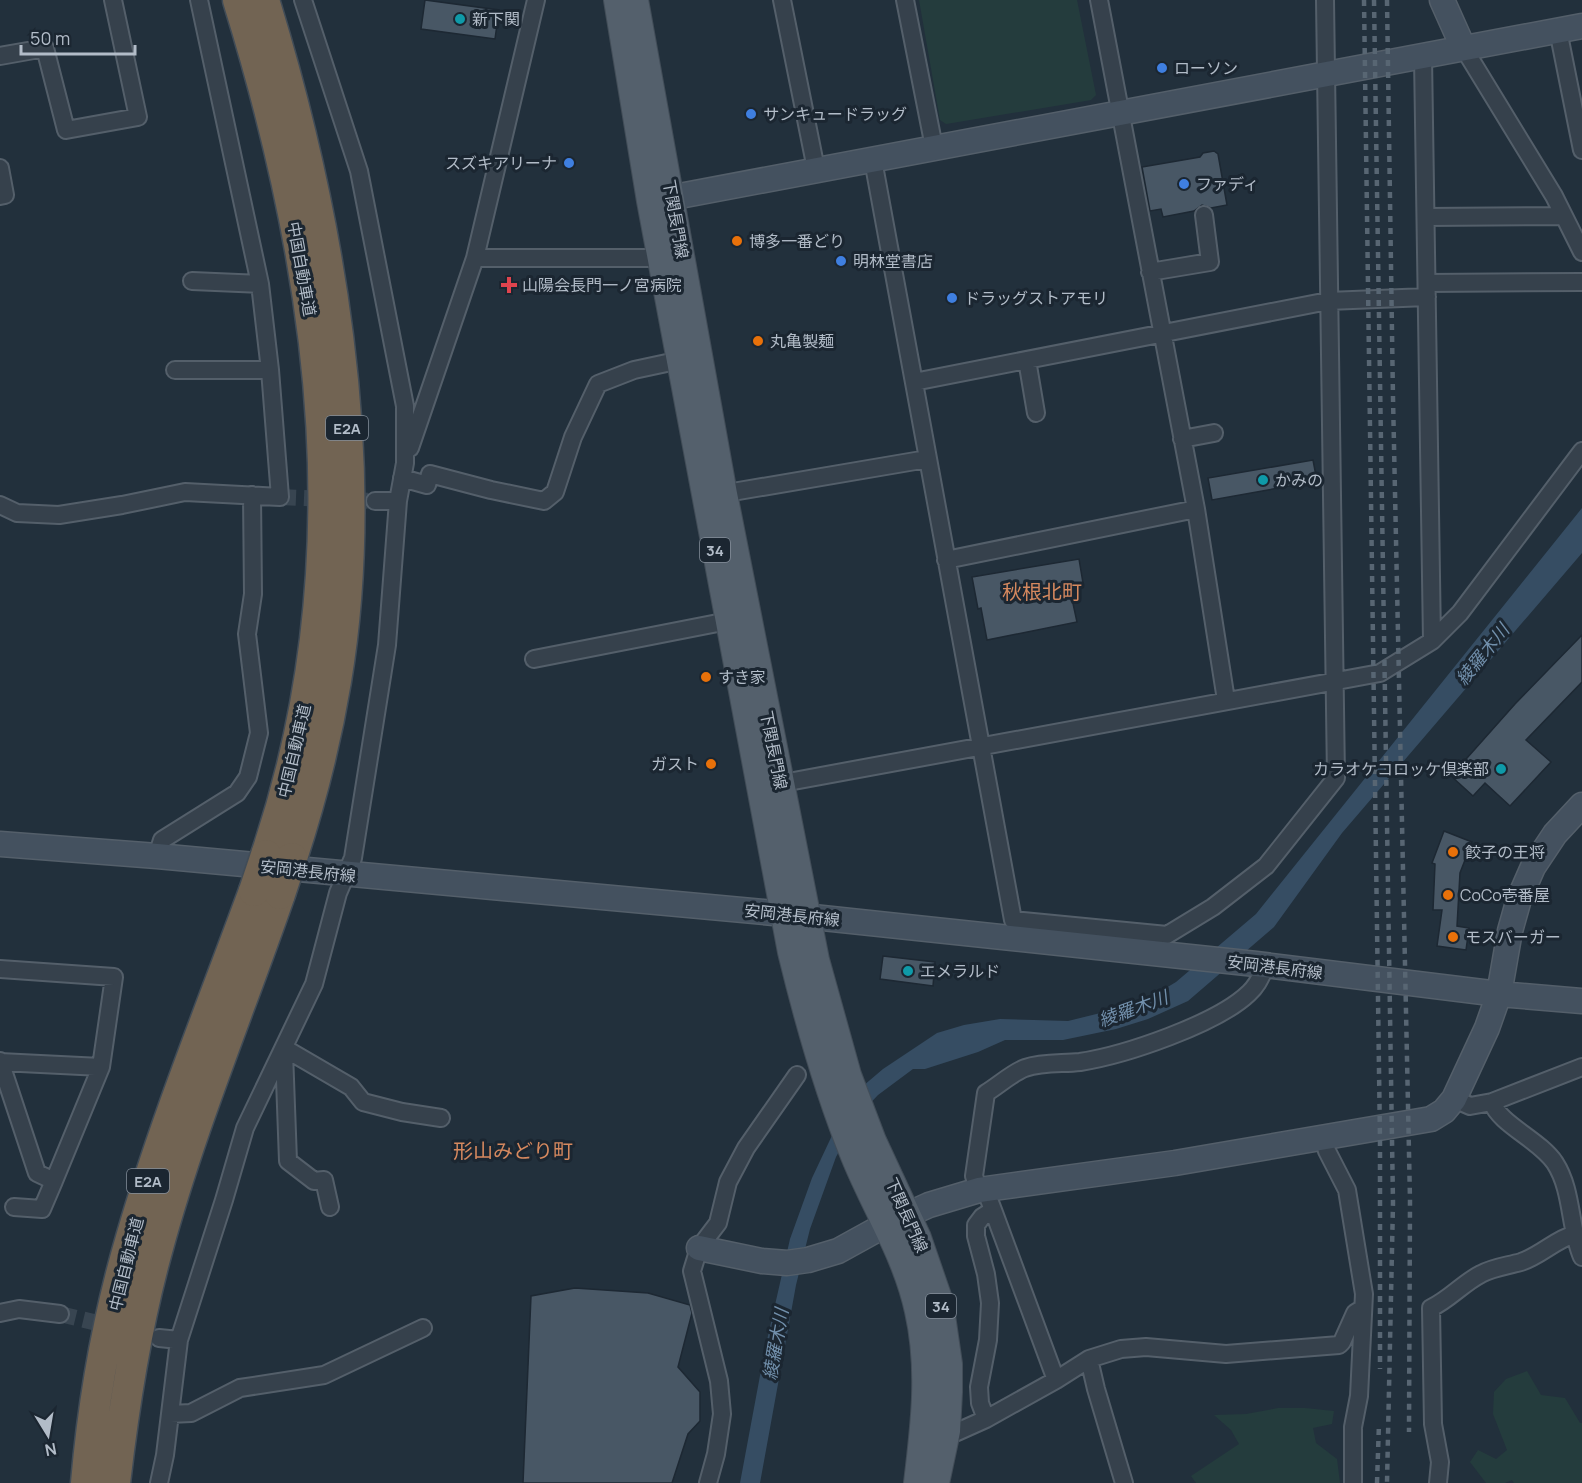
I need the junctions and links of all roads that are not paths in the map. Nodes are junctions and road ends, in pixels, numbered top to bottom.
1 (113, 0) edge
2 (199, 0) edge
3 (238, 0) edge
4 (264, 0) edge
5 (303, 0) edge
6 (536, 0) edge
7 (617, 0) edge
8 (635, 0) edge
9 (782, 0) edge
10 (905, 0) edge
11 (1099, 0) edge
12 (1325, 0) edge
13 (1442, 0) edge
14 (1582, 26) edge
15 (1558, 30) junction
16 (1463, 47) junction
17 (0, 56) edge
18 (1423, 57) junction
19 (1326, 75) junction
20 (1120, 112) junction
21 (934, 147) junction
22 (1582, 150) edge
23 (873, 160) junction
24 (0, 168) edge
25 (816, 169) junction
26 (0, 196) edge
27 (661, 199) junction
28 (1204, 215) dead end
29 (1426, 217) junction
30 (1571, 224) edge
31 (1582, 252) edge
32 (475, 258) junction
33 (672, 258) junction
34 (1150, 273) junction
35 (192, 281) dead end
36 (1582, 282) edge
37 (260, 284) junction
38 (1427, 290) junction
39 (1328, 302) junction
40 (1162, 334) junction
41 (690, 358) junction
42 (1027, 360) junction
43 (175, 370) dead end
44 (270, 370) junction
45 (914, 382) junction
46 (1036, 413) dead end
47 (1214, 434) dead end
48 (1182, 439) junction
49 (1582, 451) edge
50 (927, 459) junction
51 (403, 471) junction
52 (252, 495) junction
53 (715, 495) junction
54 (375, 501) tunnel mouth
55 (398, 501) junction
56 (0, 505) edge
57 (1196, 509) junction
58 (946, 560) junction
59 (728, 621) junction
60 (1432, 640) junction
61 (534, 659) dead end
62 (1336, 681) junction
63 (1226, 700) junction
64 (980, 747) junction
65 (770, 786) junction
66 (1582, 806) edge
67 (0, 844) edge
68 (158, 856) junction
69 (279, 856) junction
70 (345, 874) junction
71 (267, 893) junction
72 (796, 916) junction
73 (1261, 965) junction
74 (0, 969) edge
75 (1499, 994) junction
76 (1582, 1001) edge
77 (284, 1048) junction
78 (0, 1061) edge
79 (101, 1067) junction
80 (1582, 1067) edge
81 (797, 1075) dead end
82 (1454, 1099) junction
83 (1492, 1102) junction
84 (441, 1118) dead end
85 (1323, 1138) junction
86 (864, 1149) junction
87 (54, 1181) junction
88 (986, 1196) junction
89 (14, 1207) dead end
90 (330, 1207) dead end
91 (898, 1219) junction
92 (1575, 1234) junction
93 (699, 1248) junction
94 (1582, 1257) edge
95 (1363, 1308) junction
96 (0, 1312) edge
97 (60, 1314) tunnel mouth
98 (423, 1328) dead end
99 (159, 1338) dead end
100 (179, 1340) junction
101 (1089, 1359) junction
102 (1056, 1380) junction
103 (170, 1414) junction
104 (986, 1419) junction
105 (947, 1431) junction
106 (86, 1483) edge
107 (115, 1483) edge
108 (159, 1483) edge
109 (708, 1483) edge
110 (917, 1483) edge
111 (936, 1483) edge
112 (1124, 1483) edge
113 (1353, 1483) edge
114 (1438, 1483) edge

1 - 17 street
2 - 37 street
3 - 69 highway, 中国自動車道 / E2A
4 - 69 highway, 中国自動車道 / E2A
5 - 51 street
6 - 32 street
7 - 27 main road, 下関長門線 / 34
8 - 27 main road, 下関長門線 / 34
9 - 25 street
10 - 21 street
11 - 20 street
12 - 19 street
13 - 16 street
14 - 15 street
15 - 16 street
15 - 22 street
16 - 18 street
16 - 30 street
18 - 19 street
18 - 29 street
19 - 20 street
19 - 39 street
20 - 21 street
20 - 34 street
21 - 23 street
23 - 25 street
23 - 45 street
24 - 26 street
25 - 27 street
27 - 33 main road, 下関長門線 / 34
28 - 34 street
29 - 30 street
29 - 38 street
30 - 31 street
32 - 33 street
32 - 51 street
33 - 41 main road, 下関長門線 / 34
34 - 40 street
35 - 37 street
36 - 38 street
37 - 44 street
38 - 39 street
38 - 60 street
39 - 40 street
39 - 62 street
40 - 42 street
40 - 48 street
41 - 51 street
41 - 53 main road, 下関長門線 / 34
42 - 45 street
42 - 46 street
43 - 44 street
44 - 52 street
45 - 50 street
47 - 48 street
48 - 57 street
49 - 60 street
50 - 53 street
50 - 58 street
51 - 55 street
52 - 56 street
52 - 68 street
53 - 59 main road, 下関長門線 / 34
53 - 65 main road, 下関長門線 / 34
54 - 55 street
55 - 70 street
57 - 58 street
57 - 63 street
58 - 64 street
59 - 61 street
59 - 65 main road, 下関長門線 / 34
60 - 62 street
62 - 63 street
62 - 64 street
63 - 64 street
64 - 65 street
65 - 72 main road, 下関長門線 / 34
66 - 75 street
67 - 68 street, 安岡港長府線
68 - 70 street, 安岡港長府線
69 - 71 highway, 中国自動車道 / E2A, bridge
70 - 72 street, 安岡港長府線
70 - 77 street
71 - 106 highway, 中国自動車道 / E2A
71 - 107 highway, 中国自動車道 / E2A
72 - 73 street, 安岡港長府線
72 - 86 main road, 下関長門線 / 34
72 - 86 main road, 下関長門線 / 34
73 - 75 street, 安岡港長府線
73 - 88 street
74 - 79 street
75 - 76 street, 安岡港長府線
75 - 82 street
77 - 84 street
77 - 90 street
77 - 100 street
78 - 79 street
78 - 87 street
79 - 87 street
80 - 83 street
81 - 93 street
82 - 83 street
82 - 85 street
83 - 92 street
85 - 88 street
85 - 95 street
86 - 91 main road, 下関長門線 / 34
87 - 89 street
88 - 91 street
88 - 102 street
88 - 104 street
91 - 93 street
91 - 105 main road, 下関長門線 / 34
91 - 110 main road, 下関長門線 / 34
92 - 94 street
92 - 114 street
93 - 109 street
95 - 101 street
95 - 113 street
96 - 97 street
98 - 103 street
99 - 100 street
100 - 103 street
101 - 102 street
101 - 112 street
102 - 104 street
103 - 108 street
104 - 105 street
105 - 111 main road, 下関長門線 / 34

